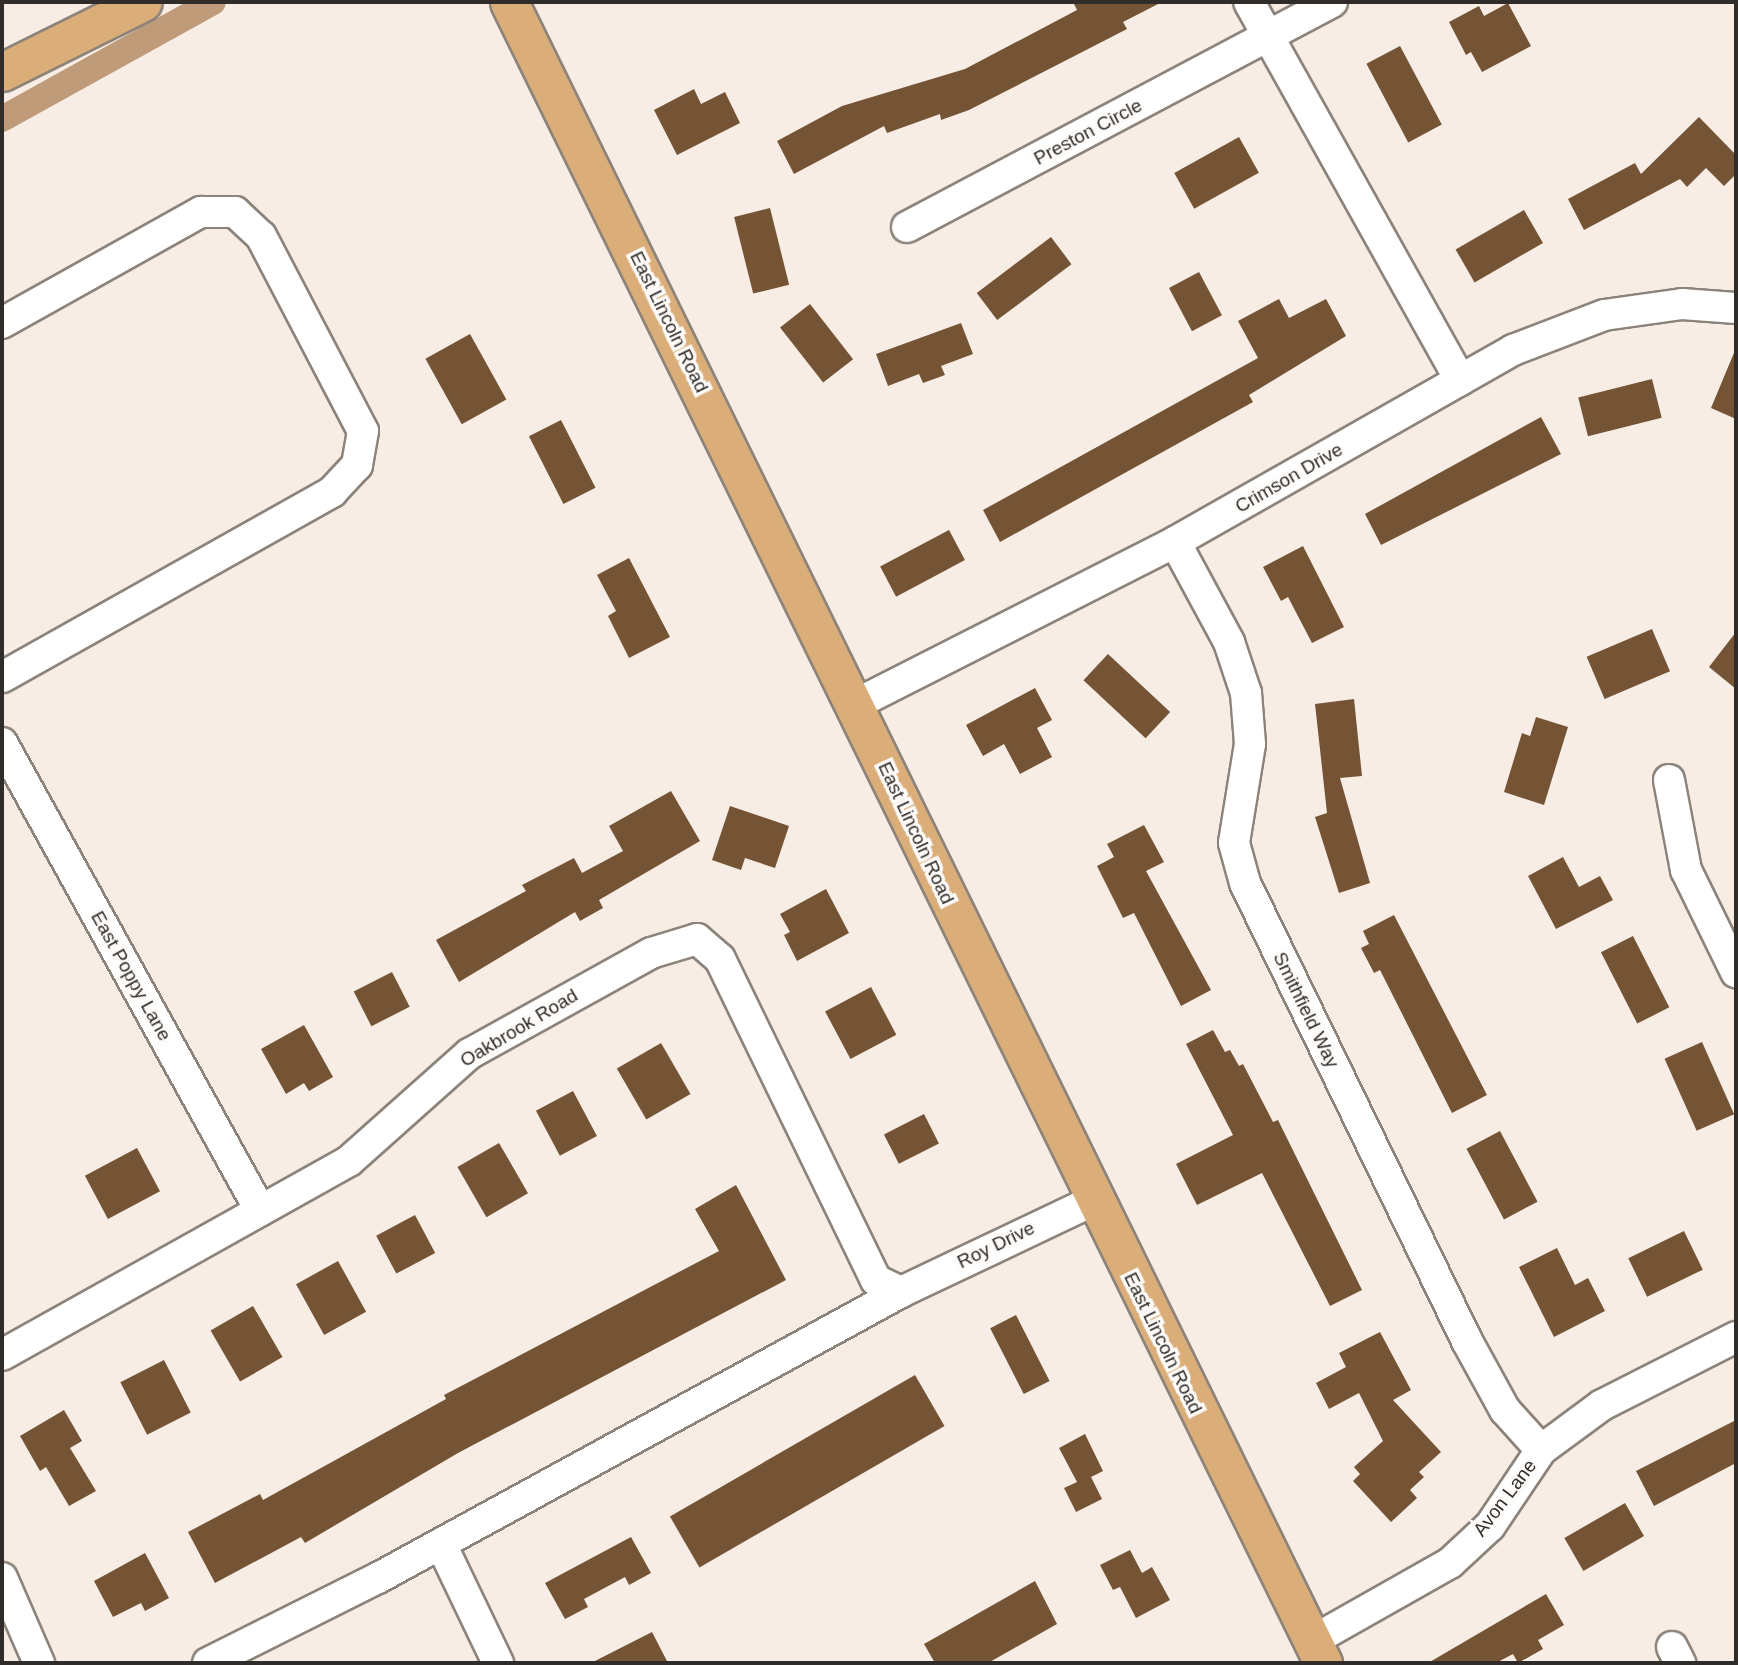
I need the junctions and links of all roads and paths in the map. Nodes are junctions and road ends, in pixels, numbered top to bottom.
1 (143, 2) edge
2 (509, 2) edge
3 (1250, 2) edge
4 (1332, 2) edge
5 (1269, 37) junction
6 (2, 72) edge
7 (907, 227) dead end
8 (1736, 308) edge
9 (2, 323) edge
10 (1460, 380) junction
11 (1175, 542) junction
12 (2, 677) edge
13 (856, 704) junction
14 (2, 743) edge
15 (1669, 780) dead end
16 (1736, 972) edge
17 (1093, 1201) junction
18 (260, 1210) junction
19 (901, 1292) junction
20 (1736, 1337) edge
21 (2, 1355) edge
22 (1541, 1450) junction
23 (441, 1544) junction
24 (2, 1578) edge
25 (1318, 1652) edge
26 (39, 1663) edge
27 (208, 1663) edge
28 (498, 1663) edge

1 - 6 main road
2 - 13 main road, East Lincoln Road
3 - 5 street
4 - 5 street, Preston Circle
5 - 7 street, Preston Circle
5 - 10 street
8 - 10 street, Crimson Drive
9 - 12 street
10 - 11 street, Crimson Drive
11 - 13 street, Crimson Drive
11 - 22 street, Smithfield Way
13 - 17 main road, East Lincoln Road
14 - 18 street, East Poppy Lane
15 - 16 street
17 - 19 street, Roy Drive
17 - 25 main road, East Lincoln Road
18 - 19 street, Oakbrook Road
18 - 21 street, Oakbrook Road
19 - 23 street, Roy Drive
20 - 22 street, Avon Lane
22 - 25 street, Avon Lane
23 - 27 street, Roy Drive
23 - 28 street
24 - 26 street

